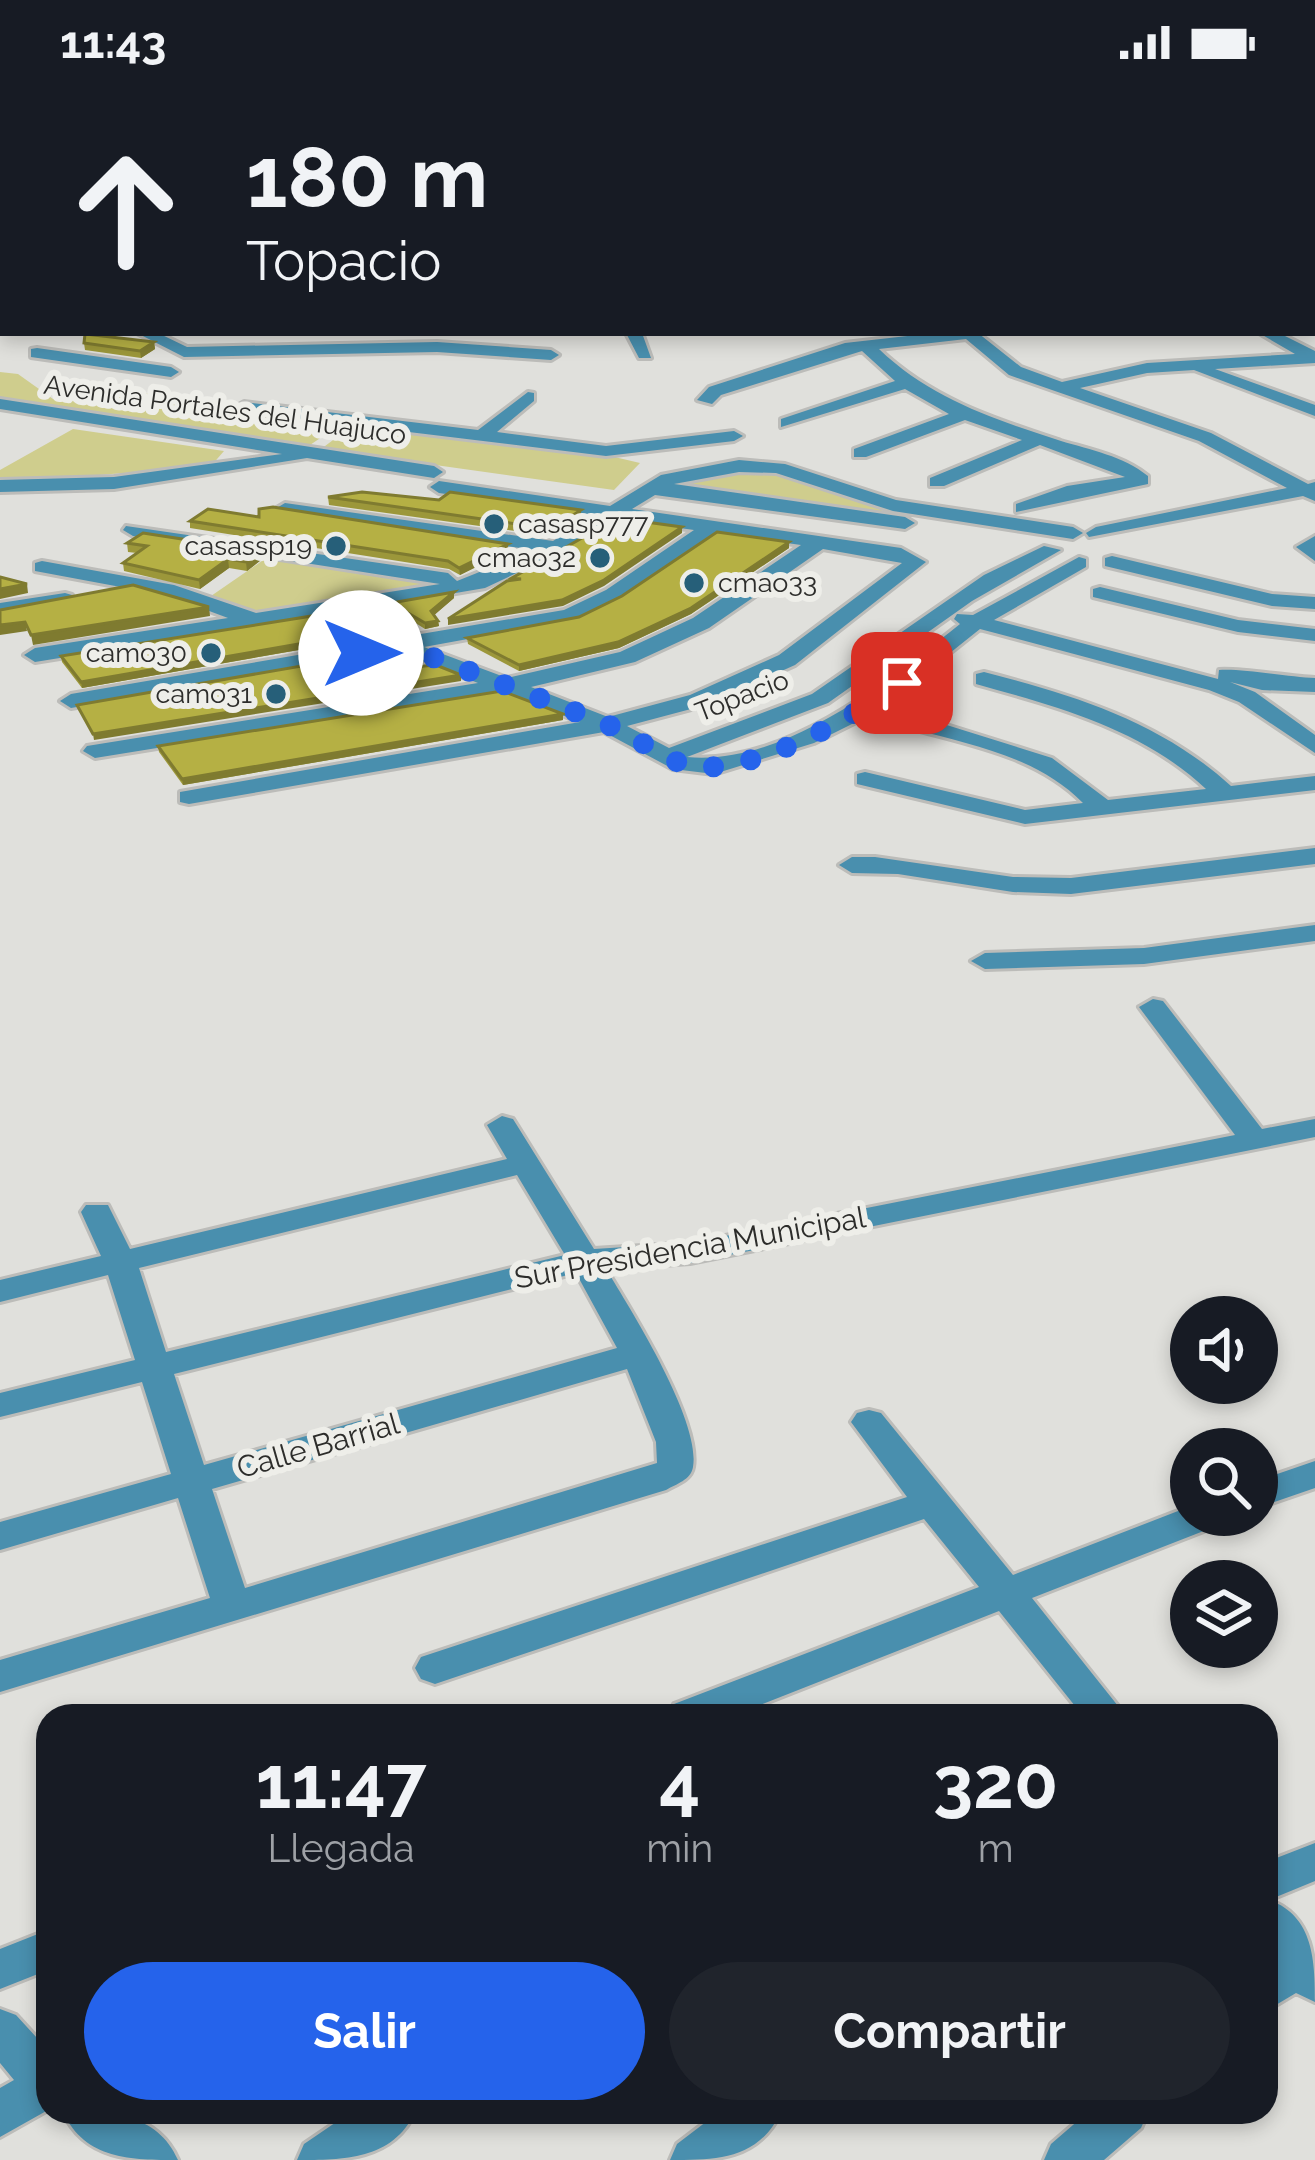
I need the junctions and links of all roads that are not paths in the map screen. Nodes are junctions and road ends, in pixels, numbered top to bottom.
1 (150, 336) edge
2 (636, 336) edge
3 (959, 336) edge
4 (972, 336) edge
5 (1000, 336) edge
6 (1273, 336) edge
7 (434, 340) edge
8 (864, 344) junction
9 (37, 353) dead end
10 (645, 353) dead end
11 (551, 355) dead end
12 (1315, 358) edge
13 (110, 363) junction
14 (1186, 365) junction
15 (171, 372) dead end
16 (903, 384) junction
17 (1064, 386) junction
18 (528, 397) dead end
19 (706, 400) dead end
20 (244, 407) dead end
21 (0, 408) edge
22 (1315, 411) edge
23 (962, 415) junction
24 (356, 418) junction
25 (787, 423) dead end
26 (483, 435) junction
27 (734, 436) dead end
28 (1039, 439) junction
29 (294, 452) junction
30 (860, 453) dead end
31 (240, 455) junction
32 (216, 470) junction
33 (937, 482) dead end
34 (0, 485) edge
35 (439, 487) dead end
36 (650, 488) junction
37 (1313, 492) edge
38 (893, 505) junction
39 (1023, 508) dead end
40 (285, 509) edge
41 (612, 511) junction
42 (924, 519) junction
43 (875, 521) junction
44 (713, 526) junction
45 (979, 528) junction
46 (134, 530) dead end
47 (1073, 533) junction
48 (1096, 533) junction
49 (818, 542) junction
50 (556, 547) junction
51 (1050, 549) junction
52 (1122, 551) junction
53 (1079, 562) junction
54 (42, 567) dead end
55 (130, 584) junction
56 (478, 584) junction
57 (1315, 587) edge
58 (1100, 593) dead end
59 (1315, 603) edge
60 (344, 605) junction
61 (942, 608) junction
62 (0, 609) edge
63 (983, 619) junction
64 (255, 620) junction
65 (1315, 635) edge
66 (411, 644) junction
67 (35, 655) dead end
68 (984, 679) dead end
69 (512, 684) junction
70 (1315, 685) edge
71 (1255, 690) junction
72 (71, 701) dead end
73 (617, 722) junction
74 (921, 724) dead end
75 (1315, 746) edge
76 (95, 752) dead end
77 (676, 753) junction
78 (865, 778) dead end
79 (1315, 783) edge
80 (1228, 796) junction
81 (189, 797) dead end
82 (1105, 811) junction
83 (1315, 856) edge
84 (851, 865) dead end
85 (1315, 933) edge
86 (985, 961) dead end
87 (1154, 1006) dead end
88 (502, 1125) dead end
89 (1315, 1128) edge
90 (1253, 1138) junction
91 (525, 1164) junction
92 (97, 1213) dead end
93 (587, 1260) junction
94 (120, 1261) junction
95 (0, 1291) edge
96 (635, 1354) junction
97 (154, 1365) junction
98 (0, 1405) edge
99 (869, 1422) dead end
100 (1315, 1474) edge
101 (191, 1482) junction
102 (1278, 1487) edge
103 (929, 1503) junction
104 (1170, 1529) edge
105 (0, 1536) edge
106 (1009, 1591) junction
107 (231, 1605) junction
108 (435, 1668) dead end
109 (0, 1676) edge
110 (719, 1704) edge
111 (1097, 1704) edge
112 (1315, 1861) edge
113 (1278, 1877) edge
114 (1278, 1944) edge
115 (36, 1955) edge
116 (0, 1969) edge
117 (1294, 1978) edge
118 (0, 2030) edge
119 (36, 2070) edge
120 (36, 2092) edge
121 (0, 2115) edge
122 (104, 2124) edge
123 (374, 2124) edge
124 (741, 2124) edge
125 (1110, 2124) edge
126 (154, 2160) edge
127 (321, 2160) edge
128 (694, 2160) edge
129 (1068, 2160) edge

1 - 7 street
1 - 13 street
2 - 10 street
3 - 8 street
4 - 17 street
5 - 17 street
6 - 12 street
7 - 11 street
8 - 16 street
8 - 19 street
9 - 13 street
12 - 14 street
13 - 15 street
14 - 17 street
14 - 22 street
16 - 23 street
16 - 25 street
17 - 37 street
18 - 26 street
20 - 24 street
21 - 29 street, Avenida Portales del Huajuco
21 - 31 street, Avenida Portales del Huajuco
23 - 28 street
23 - 30 street
24 - 26 street
24 - 29 street
26 - 27 street
28 - 33 street
28 - 39 street
29 - 29 street, Avenida Portales del Huajuco
29 - 31 street
29 - 32 street
31 - 32 street
32 - 34 street
35 - 41 street
36 - 38 street
36 - 41 street
36 - 43 street
37 - 48 street
37 - 52 street
38 - 42 street
38 - 43 street
40 - 50 street
41 - 44 street
41 - 50 street
42 - 43 street
42 - 45 street
44 - 49 street
44 - 66 street
45 - 47 street
45 - 51 street
46 - 56 street
47 - 48 street
47 - 51 street, Topacio
48 - 52 street
49 - 69 street
49 - 73 street
50 - 56 street
51 - 53 street
51 - 61 street, Topacio
52 - 53 street
52 - 57 street
52 - 59 street
53 - 63 street, Topacio
54 - 55 street
55 - 62 street
55 - 64 street
56 - 60 street
58 - 65 street
60 - 64 street
60 - 66 street
61 - 63 street
61 - 77 street, Topacio
63 - 71 street
63 - 77 street, Topacio
64 - 67 street
66 - 69 street
66 - 72 street
68 - 80 street
69 - 73 street
69 - 76 street
70 - 71 street
71 - 75 street
73 - 77 street
73 - 81 street
74 - 82 street
78 - 82 street
79 - 80 street
80 - 82 street
83 - 84 street
85 - 86 street
87 - 90 street
88 - 91 street
89 - 90 street, Sur Presidencia Municipal
90 - 93 street, Sur Presidencia Municipal
91 - 93 street
91 - 94 street
92 - 94 street
93 - 96 street
93 - 97 street, Sur Presidencia Municipal
94 - 95 street
94 - 97 street
96 - 101 street, Calle Barrial
96 - 107 street
97 - 98 street, Sur Presidencia Municipal
97 - 101 street
99 - 103 street
100 - 102 street
101 - 105 street, Calle Barrial
101 - 107 street
103 - 106 street
103 - 108 street
104 - 106 street
106 - 110 street
106 - 111 street
107 - 109 street
112 - 113 street
114 - 117 street
115 - 116 street
118 - 119 street
120 - 121 street
122 - 126 street
123 - 127 street
124 - 128 street
125 - 129 street

